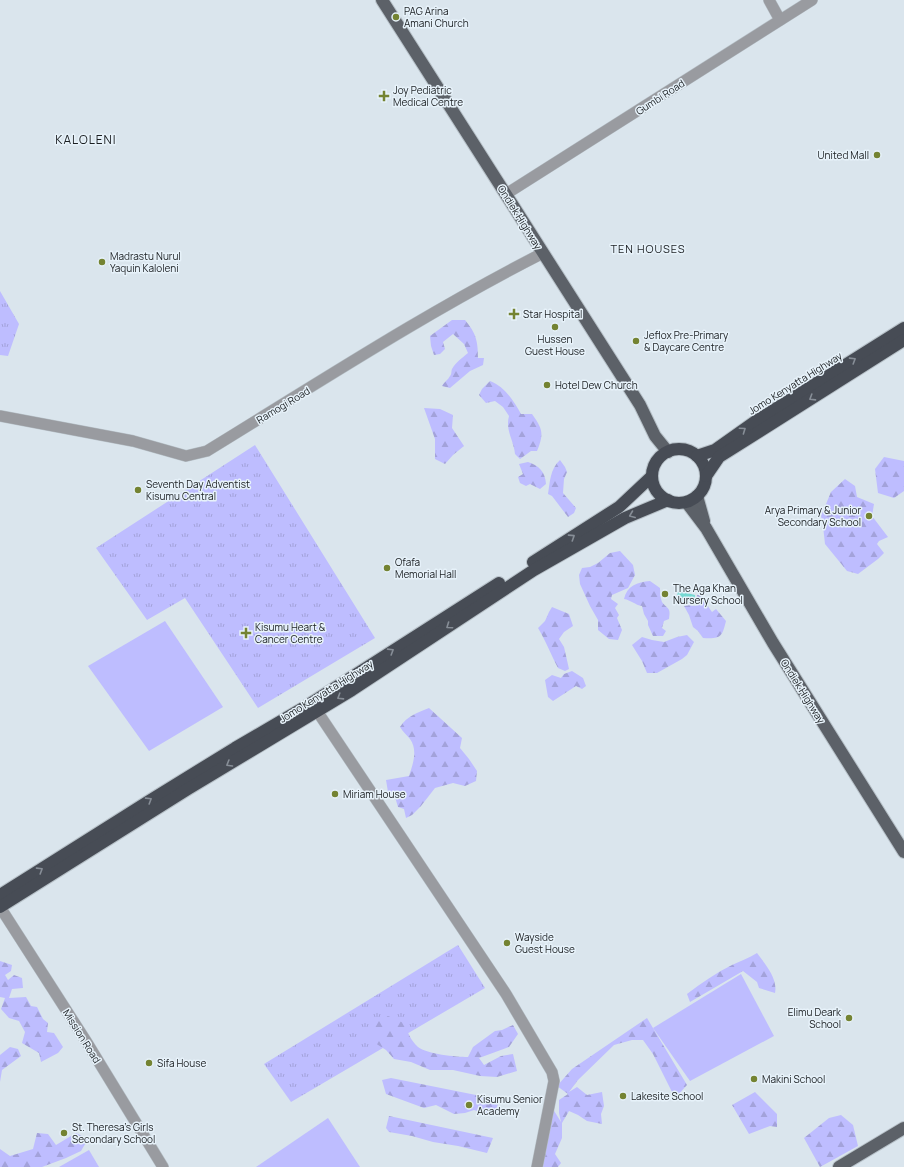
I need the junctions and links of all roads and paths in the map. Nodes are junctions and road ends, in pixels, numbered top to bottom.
1 (382, 0) edge
2 (769, 0) edge
3 (812, 0) edge
4 (780, 20) junction
5 (506, 194) junction
6 (543, 254) junction
7 (904, 328) edge
8 (904, 340) edge
9 (0, 416) edge
10 (664, 454) junction
11 (697, 456) junction
12 (652, 476) junction
13 (706, 476) junction
14 (692, 499) junction
15 (668, 500) junction
16 (317, 711) junction
17 (904, 852) edge
18 (0, 895) edge
19 (0, 907) edge
20 (904, 1128) edge
21 (163, 1167) edge
22 (537, 1167) edge
23 (839, 1167) edge

1 - 5 main road, Ondiek Highway
2 - 4 street
3 - 4 street, Gumbi Road
4 - 5 street, Gumbi Road
5 - 6 main road, Ondiek Highway
6 - 9 street, Ramogi Road
6 - 10 main road, Ondiek Highway
11 -> 7 highway, Jomo Kenyatta Highway
8 -> 13 highway
10 - 11 highway
10 - 12 highway, Jomo Kenyatta Highway
11 - 13 highway
12 - 15 highway
18 -> 12 highway, Jomo Kenyatta Highway
13 - 14 highway
14 - 15 highway, Jomo Kenyatta Highway
14 - 17 main road, Ondiek Highway
15 -> 16 highway, Jomo Kenyatta Highway
16 -> 19 highway, Jomo Kenyatta Highway
16 - 22 street
19 - 21 street, Mission Road
20 - 23 main road

